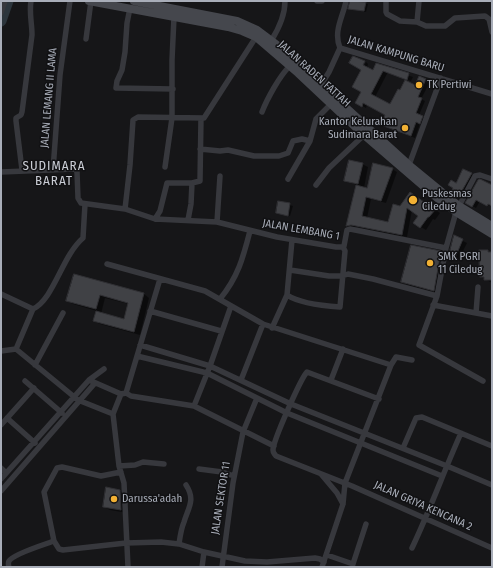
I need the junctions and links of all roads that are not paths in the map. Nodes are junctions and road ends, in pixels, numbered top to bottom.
1 (5, 1) edge
2 (31, 1) edge
3 (70, 1) edge
4 (90, 1) edge
5 (285, 1) edge
6 (317, 1) edge
7 (322, 1) edge
8 (346, 1) edge
9 (386, 1) edge
10 (419, 1) edge
11 (133, 3) edge
12 (152, 3) edge
13 (1, 13) edge
14 (174, 17) junction
15 (417, 22) junction
16 (492, 32) edge
17 (256, 37) junction
18 (86, 39) dead end
19 (271, 41) junction
20 (340, 48) junction
21 (290, 66) junction
22 (441, 78) junction
23 (321, 85) junction
24 (173, 89) junction
25 (492, 94) edge
26 (331, 104) junction
27 (262, 112) dead end
28 (172, 118) junction
29 (201, 118) junction
30 (364, 135) junction
31 (310, 141) junction
32 (200, 149) junction
33 (409, 165) junction
34 (165, 167) dead end
35 (22, 170) junction
36 (53, 170) junction
37 (1, 172) edge
38 (220, 176) dead end
39 (288, 179) dead end
40 (492, 179) edge
41 (192, 183) junction
42 (316, 185) dead end
43 (85, 204) junction
44 (125, 209) junction
45 (458, 209) junction
46 (155, 219) junction
47 (188, 220) junction
48 (217, 222) junction
49 (492, 226) edge
50 (250, 231) junction
51 (492, 234) edge
52 (292, 240) junction
53 (343, 247) junction
54 (446, 248) junction
55 (107, 264) dead end
56 (290, 270) junction
57 (342, 276) junction
58 (160, 279) junction
59 (478, 287) dead end
60 (1, 294) edge
61 (287, 295) junction
62 (437, 296) junction
63 (220, 299) junction
64 (433, 305) junction
65 (231, 306) junction
66 (33, 308) junction
67 (150, 312) junction
68 (63, 313) dead end
69 (476, 313) junction
70 (492, 316) edge
71 (263, 324) junction
72 (272, 328) junction
73 (221, 331) junction
74 (140, 345) junction
75 (342, 348) junction
76 (16, 349) junction
77 (1, 351) edge
78 (137, 356) junction
79 (412, 360) dead end
80 (35, 365) junction
81 (392, 365) junction
82 (210, 366) junction
83 (104, 369) dead end
84 (207, 373) junction
85 (25, 380) dead end
86 (89, 380) junction
87 (241, 380) junction
88 (331, 380) junction
89 (482, 381) dead end
90 (95, 383) junction
91 (34, 388) junction
92 (123, 394) junction
93 (76, 398) junction
94 (256, 398) junction
95 (378, 398) junction
96 (291, 404) junction
97 (194, 406) junction
98 (60, 411) junction
99 (287, 413) junction
100 (113, 414) junction
101 (65, 416) junction
102 (7, 418) junction
103 (1, 425) edge
104 (243, 432) junction
105 (365, 433) junction
106 (461, 433) junction
107 (33, 442) junction
108 (361, 444) junction
109 (274, 446) junction
110 (492, 446) edge
111 (39, 447) junction
112 (403, 448) junction
113 (164, 464) dead end
114 (447, 466) junction
115 (1, 468) edge
116 (199, 468) dead end
117 (120, 469) junction
118 (6, 473) junction
119 (320, 473) junction
120 (234, 476) junction
121 (442, 476) junction
122 (1, 478) edge
123 (345, 483) junction
124 (186, 485) dead end
125 (492, 486) edge
126 (1, 491) edge
127 (343, 504) junction
128 (426, 518) junction
129 (366, 524) dead end
130 (54, 541) junction
131 (126, 543) junction
132 (179, 544) junction
133 (412, 548) dead end
134 (492, 548) edge
135 (204, 552) junction
136 (327, 555) junction
137 (222, 557) junction
138 (323, 564) edge
139 (267, 565) edge
140 (353, 565) edge
141 (9, 567) edge
142 (128, 567) edge
143 (202, 567) edge
144 (222, 567) edge

1 - 13 street
2 - 35 street
3 - 36 street, JALAN LEMANG II LAMA
4 - 11 main road, JALAN RADEN FATTAH
4 - 18 street
5 - 19 street
6 - 7 street
8 - 20 street, JALAN KAMPUNG BARU
9 - 15 street
10 - 15 street
11 - 12 main road, JALAN RADEN FATTAH
11 - 14 main road, JALAN RADEN FATTAH
11 - 24 street
12 - 19 main road, JALAN RADEN FATTAH
14 - 17 main road, JALAN RADEN FATTAH
14 - 24 street
15 - 16 street
17 - 21 main road, JALAN RADEN FATTAH
17 - 29 street
19 - 23 main road, JALAN RADEN FATTAH
20 - 22 street, JALAN KAMPUNG BARU
20 - 23 street
21 - 26 main road, JALAN RADEN FATTAH
21 - 27 street
22 - 25 street, JALAN KAMPUNG BARU
22 - 33 street
23 - 33 main road, JALAN RADEN FATTAH
24 - 28 street
26 - 30 main road, JALAN RADEN FATTAH
26 - 31 street
28 - 29 street
28 - 34 street
28 - 44 street
29 - 32 street
30 - 42 street
30 - 45 main road, JALAN RADEN FATTAH
31 - 32 street
31 - 39 street
32 - 41 street
33 - 45 main road, JALAN RADEN FATTAH
35 - 36 street
35 - 37 street
36 - 43 street
38 - 48 street
40 - 45 street
41 - 46 street
41 - 47 street
43 - 44 street, JALAN LEMBANG 1
43 - 66 street
44 - 46 street, JALAN LEMBANG 1
45 - 49 main road, JALAN RADEN FATTAH
45 - 51 main road, JALAN RADEN FATTAH
45 - 54 street
46 - 47 street, JALAN LEMBANG 1
47 - 48 street, JALAN LEMBANG 1
48 - 50 street, JALAN LEMBANG 1
50 - 52 street, JALAN LEMBANG 1
50 - 63 street
52 - 53 street, JALAN LEMBANG 1
52 - 56 street
53 - 54 street, JALAN LEMBANG 1
53 - 57 street
54 - 62 street
55 - 58 street
56 - 57 street
56 - 61 street
57 - 61 street
57 - 62 street
58 - 63 street
58 - 67 street
59 - 69 street
60 - 66 street
61 - 72 street
62 - 64 street
63 - 65 street
64 - 69 street
64 - 89 street
65 - 71 street
65 - 73 street
66 - 76 street
67 - 73 street
67 - 74 street
68 - 80 street
69 - 70 street
71 - 72 street
71 - 87 street
72 - 75 street
73 - 82 street
74 - 78 street
74 - 82 street
75 - 81 street
75 - 88 street
76 - 77 street
76 - 80 street
78 - 84 street
78 - 92 street
79 - 81 street
80 - 93 street
81 - 95 street
82 - 84 street
82 - 87 street
83 - 86 street
84 - 94 street
84 - 97 street
85 - 91 street
86 - 90 street, JALAN GRIYA KENCANA 2
86 - 93 street
87 - 96 street
88 - 95 street
88 - 96 street
90 - 92 street, JALAN GRIYA KENCANA 2
90 - 93 street
91 - 98 street
91 - 102 street
92 - 97 street, JALAN GRIYA KENCANA 2
92 - 100 street
93 - 98 street
93 - 100 street
93 - 101 street
94 - 99 street
94 - 104 street
95 - 105 street
96 - 99 street
96 - 105 street
97 - 104 street, JALAN GRIYA KENCANA 2
98 - 101 street
98 - 107 street
99 - 108 street
99 - 109 street
100 - 117 street
101 - 111 street
102 - 103 street
102 - 107 street
104 - 109 street, JALAN GRIYA KENCANA 2
104 - 120 street, JALAN SEKTOR 11
105 - 108 street
105 - 112 street
106 - 110 street
106 - 112 street
106 - 114 street
107 - 111 street
107 - 118 street
108 - 121 street
108 - 123 street
109 - 119 street, JALAN GRIYA KENCANA 2
111 - 126 street
112 - 114 street
113 - 117 street
114 - 121 street
114 - 125 street
115 - 118 street
116 - 120 street
117 - 130 street
117 - 131 street
118 - 122 street
119 - 123 street, JALAN GRIYA KENCANA 2
119 - 127 street, JALAN GRIYA KENCANA 2
120 - 137 street, JALAN SEKTOR 11
121 - 128 street
123 - 127 street
123 - 128 street, JALAN GRIYA KENCANA 2
124 - 132 street
127 - 136 street
128 - 133 street
128 - 134 street, JALAN GRIYA KENCANA 2
129 - 140 street
130 - 131 street
130 - 141 street
131 - 132 street
131 - 142 street
132 - 135 street
135 - 137 street
135 - 143 street
136 - 138 street
136 - 140 street
137 - 139 street
137 - 144 street, JALAN SEKTOR 11
138 - 139 street

